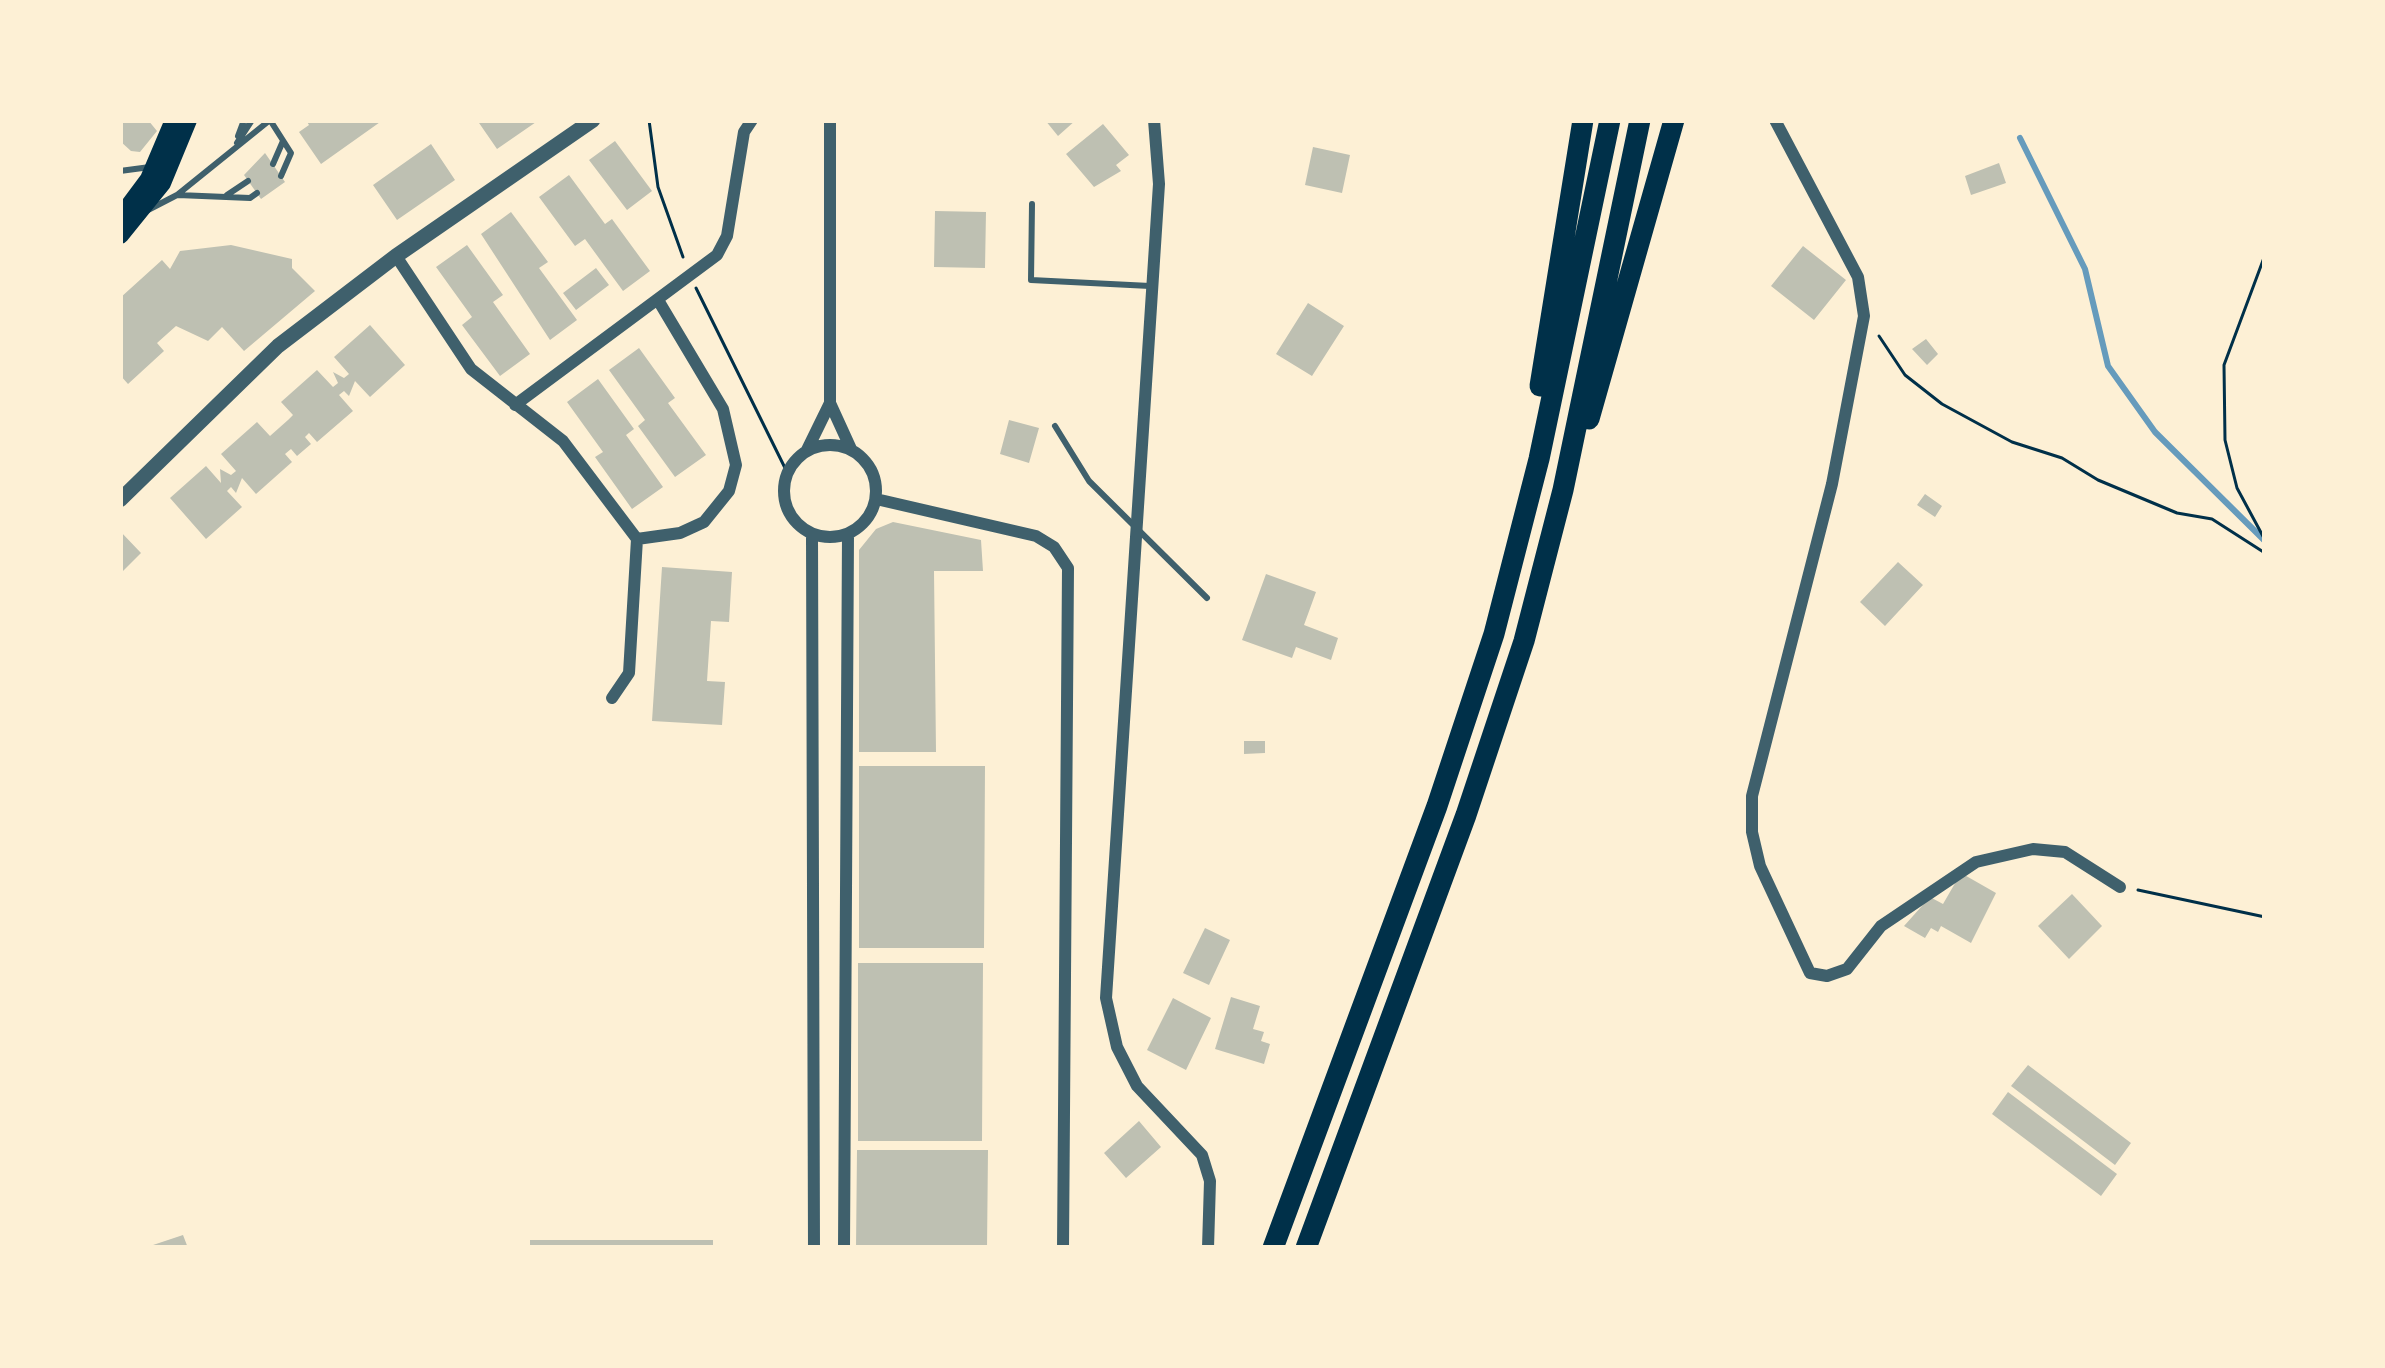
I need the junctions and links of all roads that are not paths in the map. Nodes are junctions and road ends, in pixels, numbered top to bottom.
1 (174, 120) edge
2 (188, 120) edge
3 (248, 120) edge
4 (270, 120) edge
5 (593, 120) edge
6 (752, 120) edge
7 (830, 120) edge
8 (1154, 120) edge
9 (1583, 120) edge
10 (1610, 120) edge
11 (1640, 120) edge
12 (1675, 120) edge
13 (1775, 120) edge
14 (280, 133) junction
15 (232, 151) junction
16 (158, 161) junction
17 (273, 164) dead end
18 (120, 171) edge
19 (281, 176) dead end
20 (248, 181) dead end
21 (257, 193) dead end
22 (177, 195) junction
23 (224, 197) junction
24 (1032, 205) dead end
25 (130, 216) edge
26 (120, 235) edge
27 (396, 256) junction
28 (1154, 286) junction
29 (658, 300) junction
30 (830, 403) junction
31 (515, 405) junction
32 (1055, 426) dead end
33 (851, 449) junction
34 (807, 450) junction
35 (1539, 459) junction
36 (1563, 490) junction
37 (876, 499) junction
38 (120, 500) edge
39 (1139, 526) junction
40 (812, 534) junction
41 (848, 534) junction
42 (637, 539) junction
43 (1207, 598) dead end
44 (612, 698) dead end
45 (2120, 887) road end
46 (814, 1248) edge
47 (844, 1248) edge
48 (1063, 1248) edge
49 (1208, 1248) edge
50 (1273, 1248) edge
51 (1306, 1248) edge

1 - 16 main road
2 - 25 main road
3 - 15 lane
4 - 14 lane
4 - 15 lane
5 - 27 street
6 - 29 street
7 - 30 street
8 - 28 street
9 - 35 highway
10 - 35 highway
11 - 36 highway
12 - 36 highway
13 - 45 street
14 - 17 lane
14 - 19 lane
15 - 22 lane
16 - 18 lane
16 - 25 main road
20 - 23 lane
21 - 23 lane
22 - 23 lane
22 - 25 lane
24 - 28 lane
25 - 26 main road
27 - 31 street
27 - 38 street
28 - 39 street
29 - 31 street
29 - 42 street
30 - 33 street
30 - 34 street
31 - 42 street
32 - 39 lane
33 - 34 street
33 - 37 street
34 - 40 street
35 - 50 highway
36 - 51 highway
37 - 41 street
37 - 48 street
39 - 43 lane
39 - 49 street
40 - 41 street
40 - 46 street
41 - 47 street
42 - 44 street

